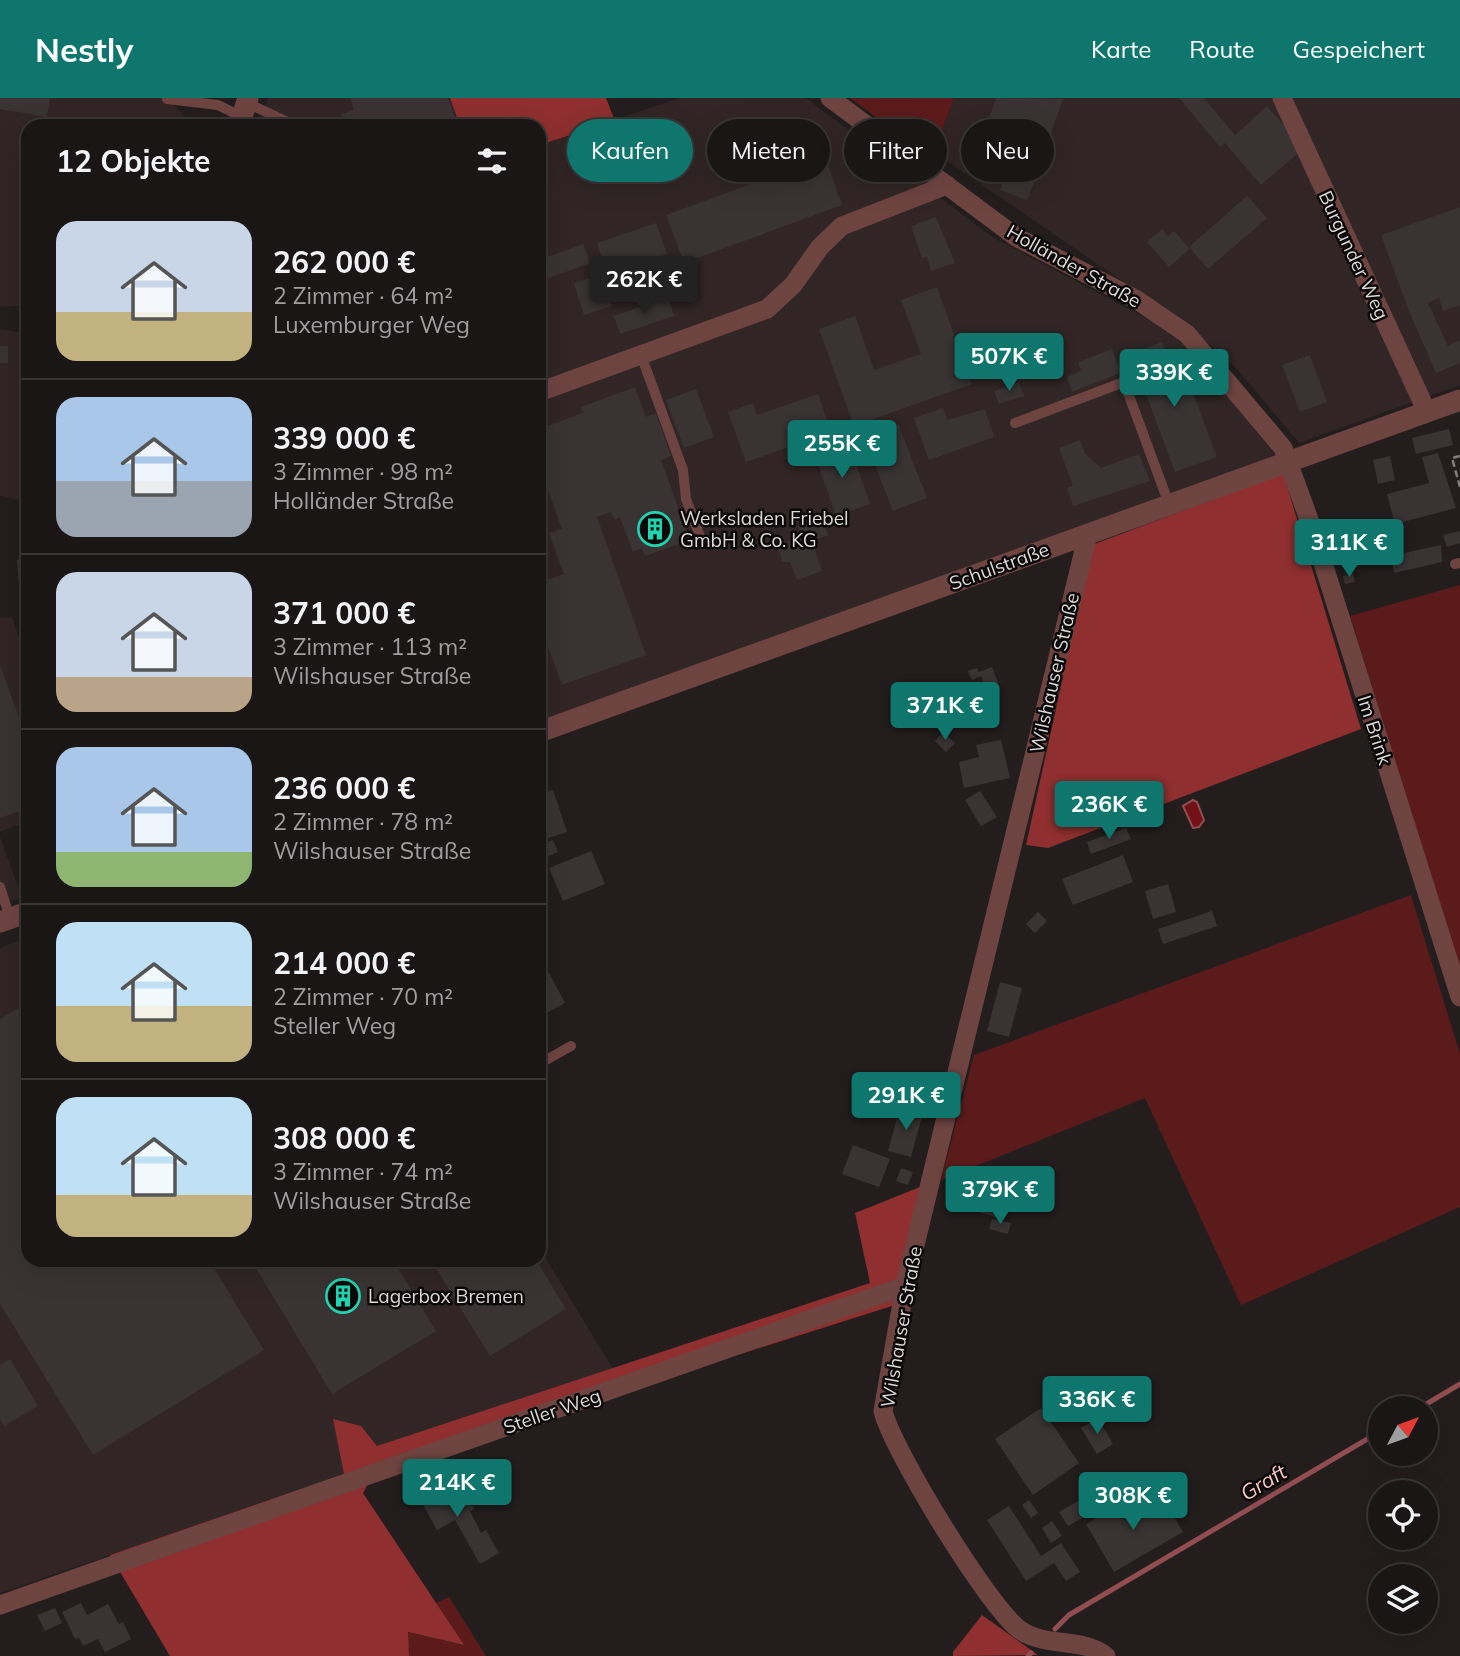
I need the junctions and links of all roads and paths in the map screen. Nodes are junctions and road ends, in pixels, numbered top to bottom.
1 (830, 98) edge
2 (1282, 98) edge
3 (167, 99) edge
4 (244, 111) edge
5 (272, 119) edge
6 (947, 185) junction
7 (641, 355) junction
8 (546, 389) edge
9 (1460, 400) edge
10 (1427, 412) junction
11 (1015, 423) dead end
12 (1460, 456) edge
13 (1288, 463) junction
14 (1460, 487) edge
15 (1170, 505) junction
16 (1088, 534) junction
17 (703, 545) dead end
18 (546, 729) edge
19 (0, 887) edge
20 (13, 918) edge
21 (1460, 997) edge
22 (571, 1046) dead end
23 (546, 1060) edge
24 (905, 1286) junction
25 (0, 1605) edge
26 (1106, 1656) edge

1 - 6 street, Holländer Straße
2 - 10 street, Burgunder Weg
3 - 4 lane
4 - 5 lane
6 - 7 street
6 - 13 street, Holländer Straße
7 - 8 street
7 - 17 lane
9 - 10 street, Schulstraße
10 - 13 street, Schulstraße
11 - 15 lane
12 - 14 path
13 - 15 street, Schulstraße
13 - 21 street, Im Brink
15 - 16 street, Schulstraße
16 - 18 street, Schulstraße
16 - 24 street, Wilshauser Straße
19 - 20 lane
22 - 23 lane
24 - 25 street, Steller Weg
24 - 26 street, Wilshauser Straße

